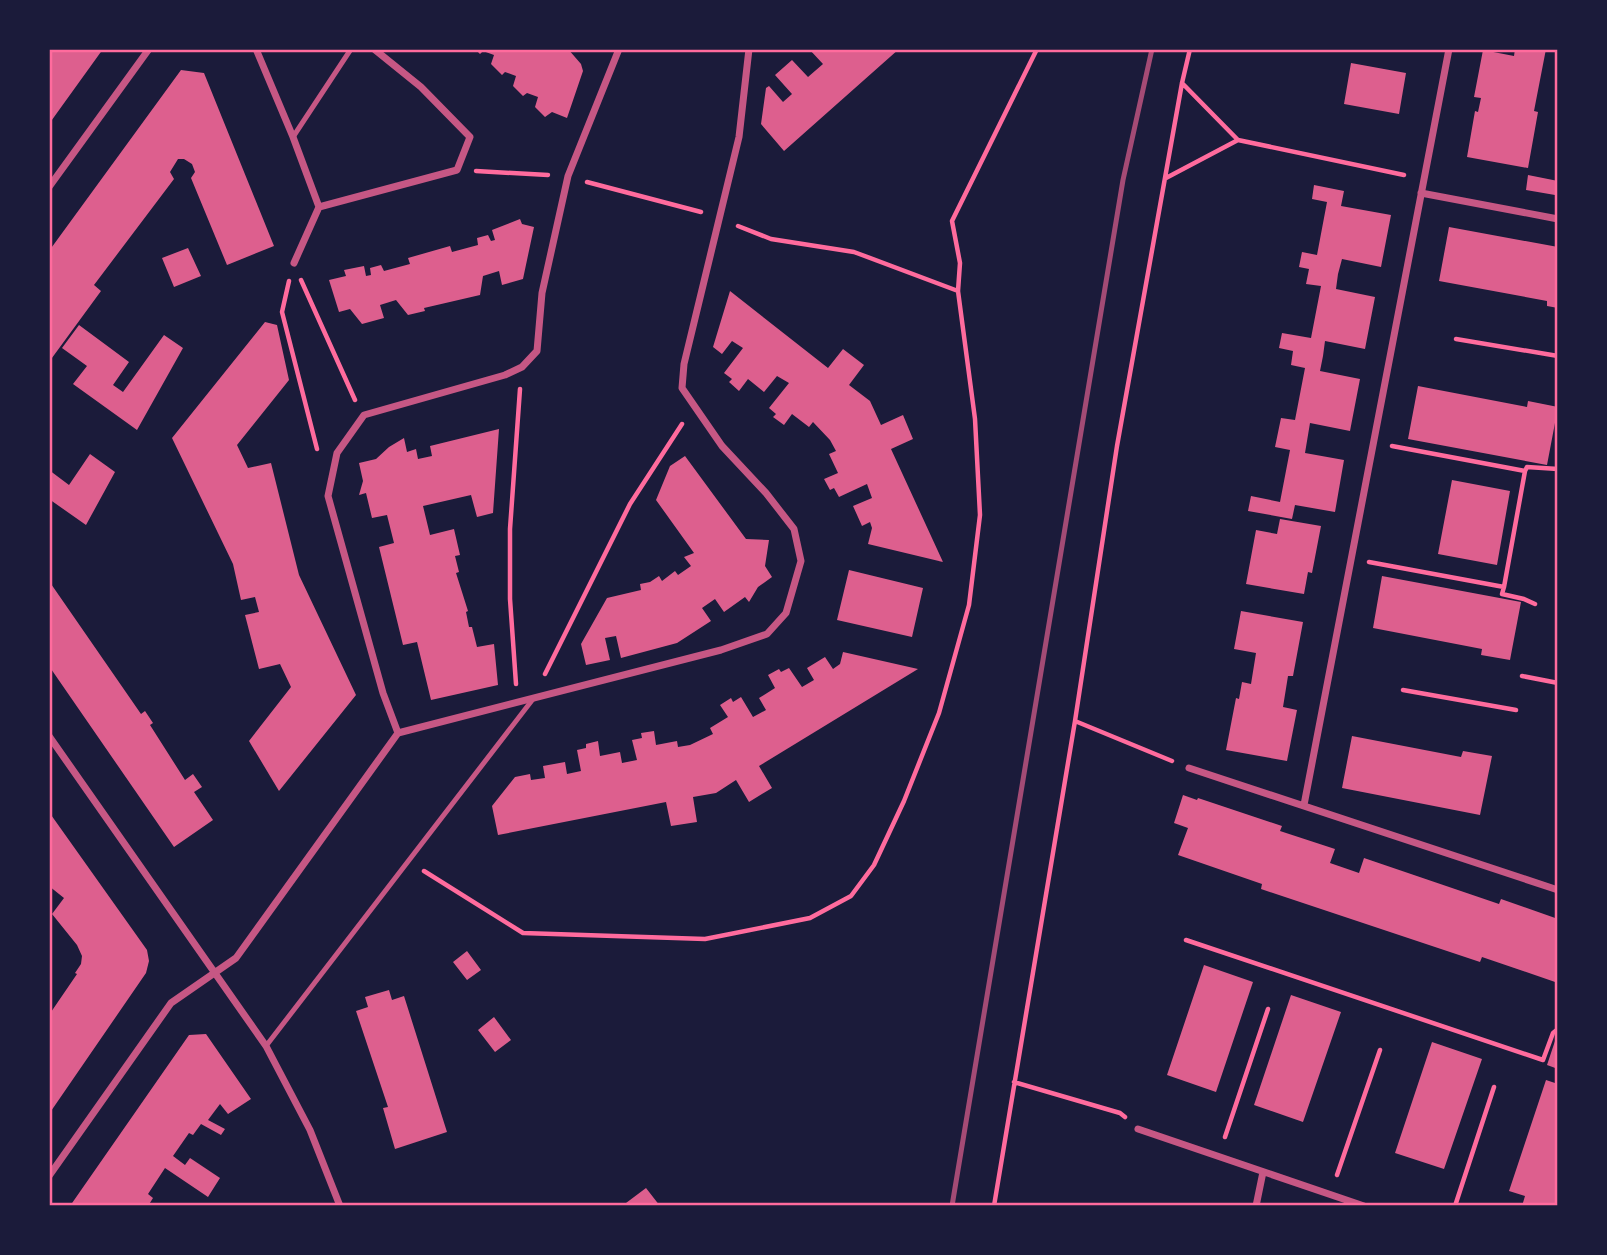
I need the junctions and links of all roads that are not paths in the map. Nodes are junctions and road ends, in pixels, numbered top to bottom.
1 (149, 49) edge
2 (256, 49) edge
3 (351, 49) edge
4 (374, 49) edge
5 (619, 49) edge
6 (748, 49) edge
7 (1448, 49) edge
8 (293, 137) junction
9 (49, 187) edge
10 (1421, 193) junction
11 (319, 206) junction
12 (1558, 219) edge
13 (294, 263) road end
14 (534, 697) junction
15 (398, 733) junction
16 (49, 736) edge
17 (1189, 768) road end
18 (1304, 805) junction
19 (1558, 890) edge
20 (216, 974) junction
21 (266, 1046) junction
22 (1138, 1129) road end
23 (1263, 1172) junction
24 (49, 1176) edge
25 (340, 1206) edge
26 (1256, 1206) edge
27 (1364, 1206) edge

1 - 9 street
2 - 8 street
3 - 8 lane
4 - 11 street
5 - 15 street
6 - 14 street
7 - 10 street
8 - 11 street
10 - 12 street
10 - 18 street
11 - 13 street
14 - 15 street
14 - 21 lane
15 - 20 street
16 - 20 street
17 - 18 street
18 - 19 street
20 - 21 street
20 - 24 street
21 - 25 street
22 - 23 street
23 - 26 street
23 - 27 street

